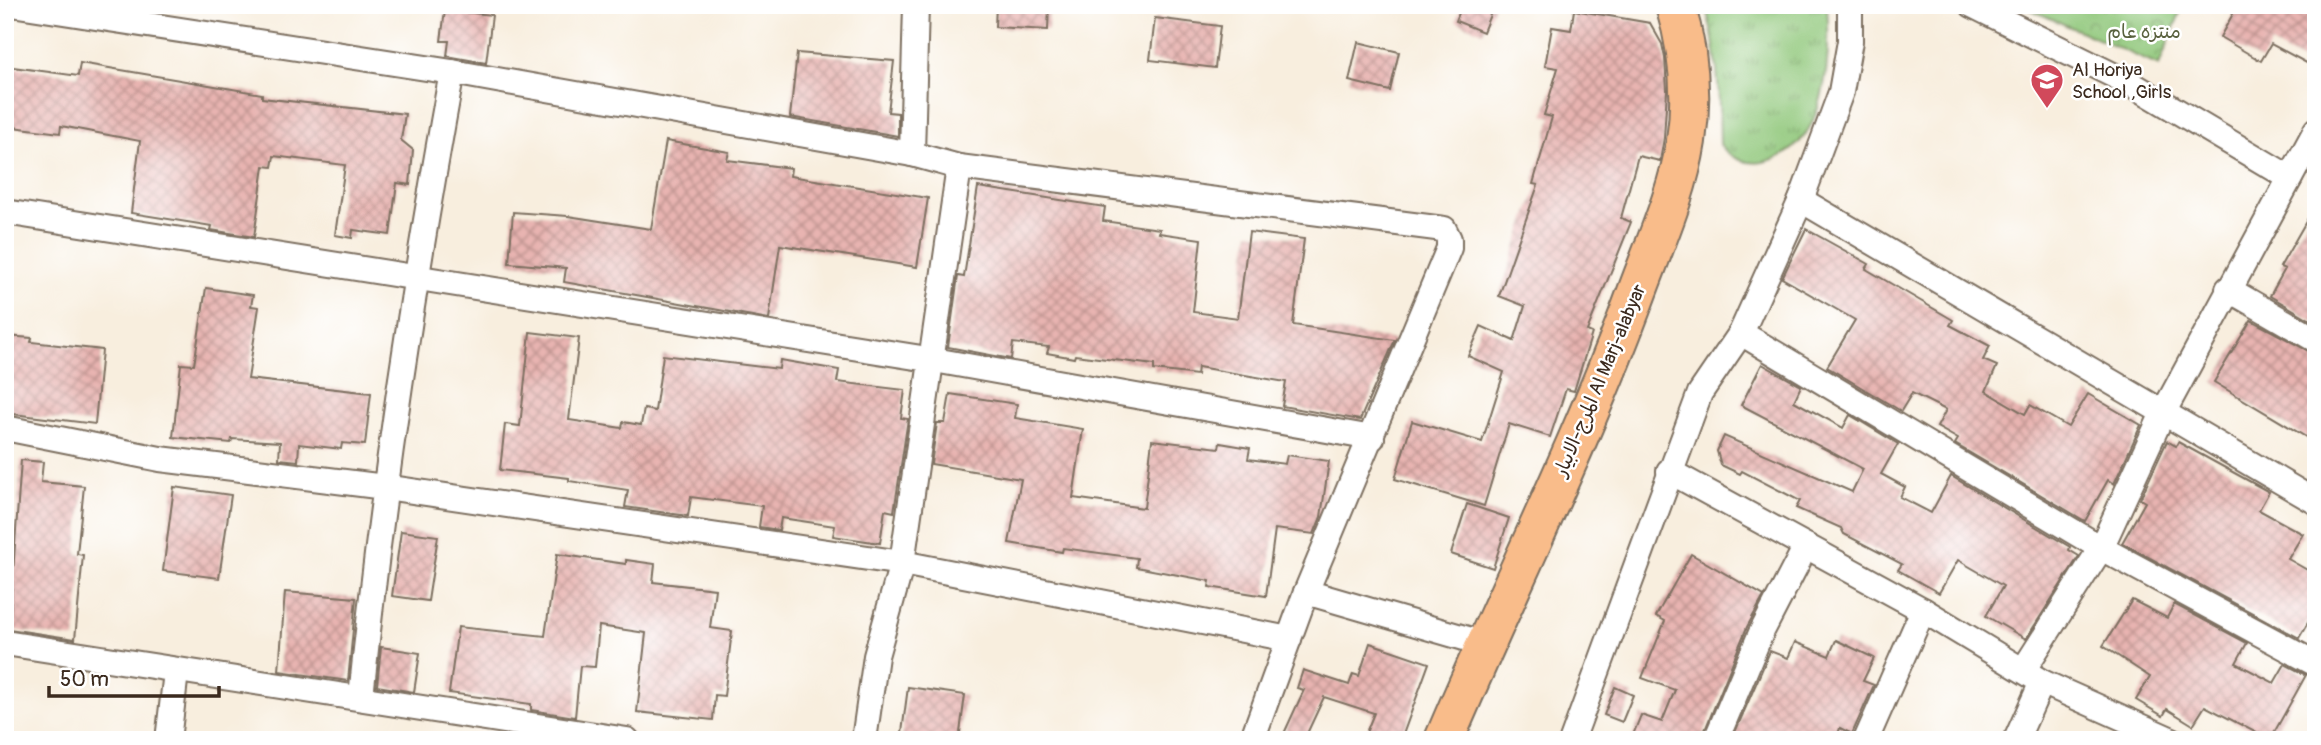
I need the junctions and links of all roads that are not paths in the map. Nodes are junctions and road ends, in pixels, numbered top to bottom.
1 (18, 5) edge
2 (916, 5) edge
3 (1675, 5) edge
4 (1850, 5) edge
5 (1972, 5) edge
6 (452, 72) junction
7 (2316, 130) edge
8 (912, 154) junction
9 (959, 167) junction
10 (2301, 174) edge
11 (1801, 200) junction
12 (5, 212) edge
13 (415, 275) junction
14 (2228, 289) junction
15 (1741, 333) junction
16 (2316, 340) edge
17 (934, 360) junction
18 (2163, 413) junction
19 (5, 428) edge
20 (1372, 438) junction
21 (1669, 471) junction
22 (385, 487) junction
23 (2316, 502) edge
24 (1806, 546) junction
25 (2101, 548) junction
26 (902, 563) junction
27 (1306, 592) junction
28 (1923, 610) junction
29 (1289, 639) junction
30 (5, 643) edge
31 (1485, 644) junction
32 (2316, 664) edge
33 (176, 672) junction
34 (2033, 675) junction
35 (361, 697) junction
36 (620, 739) edge
37 (2169, 739) edge
38 (168, 740) edge
39 (864, 740) edge
40 (1252, 740) edge
41 (1444, 740) edge
42 (1572, 740) edge
43 (1716, 740) edge
44 (1866, 740) edge
45 (2016, 740) edge

1 - 6 street
2 - 8 street
3 - 31 main road, المرج-الابيار Al Marj-alabyar
4 - 11 street
5 - 10 street
6 - 8 street
6 - 13 street
7 - 10 street
8 - 9 street
9 - 17 street
9 - 20 street
10 - 14 street
11 - 15 street
11 - 18 street
12 - 13 street
13 - 17 street
13 - 22 street
14 - 16 street
14 - 18 street
15 - 21 street
15 - 25 street
17 - 20 street
17 - 26 street
18 - 23 street
18 - 25 street
19 - 22 street
20 - 27 street
21 - 24 street
21 - 42 street
22 - 26 street
22 - 35 street
24 - 28 street
24 - 43 street
25 - 32 street
25 - 34 street
26 - 29 street
26 - 39 street
27 - 29 street
27 - 31 street
28 - 34 street
28 - 44 street
29 - 40 street
30 - 33 street
31 - 41 main road, المرج-الابيار Al Marj-alabyar
33 - 35 street
33 - 38 street
34 - 37 street
34 - 45 street
35 - 36 street

